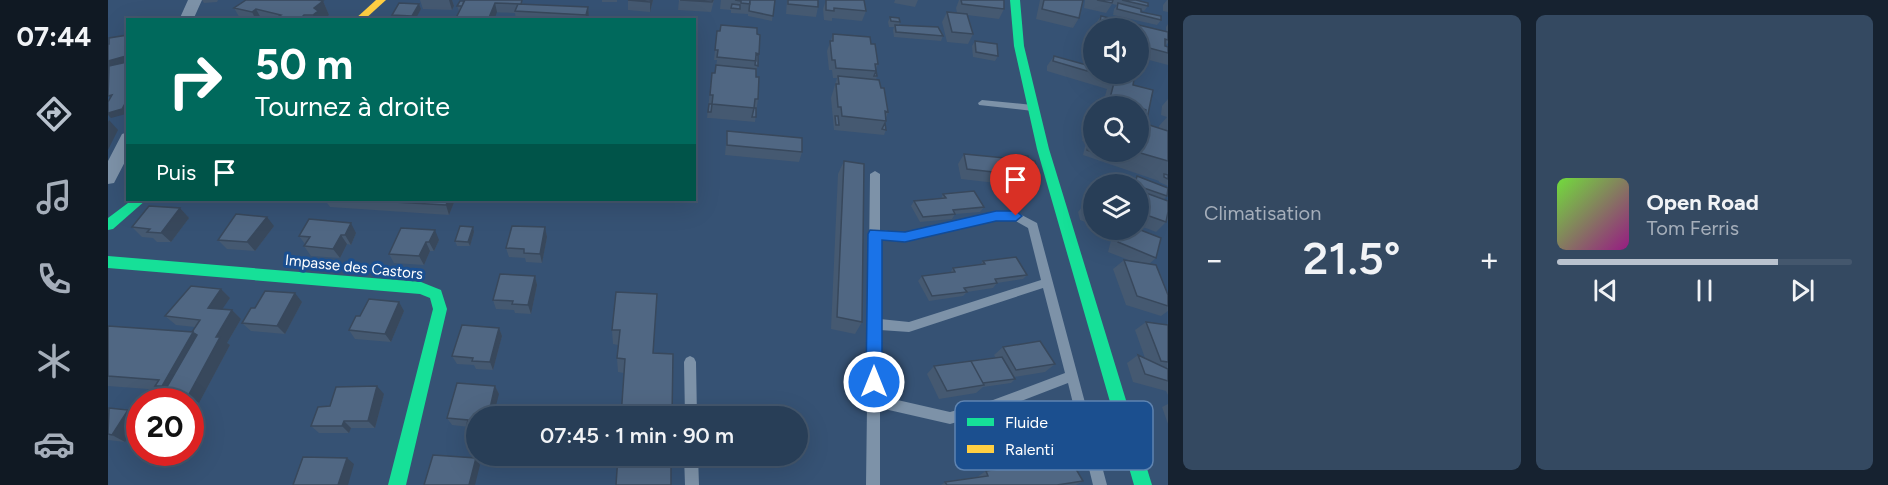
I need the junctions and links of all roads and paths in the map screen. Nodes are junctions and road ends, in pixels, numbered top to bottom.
1 (195, 0) edge
2 (381, 0) edge
3 (1015, 0) edge
4 (187, 18) edge
5 (360, 18) edge
6 (982, 103) dead end
7 (1034, 108) junction
8 (126, 142) edge
9 (875, 174) dead end
10 (108, 178) edge
11 (139, 201) edge
12 (108, 225) edge
13 (875, 234) junction
14 (108, 262) edge
15 (1048, 282) junction
16 (874, 324) junction
17 (690, 362) dead end
18 (1072, 376) junction
19 (874, 401) junction
20 (1006, 401) edge
21 (1078, 401) edge
22 (1118, 401) edge
23 (691, 406) edge
24 (955, 417) edge
25 (691, 466) edge
26 (1096, 470) edge
27 (1139, 470) edge
28 (397, 485) edge
29 (692, 485) edge
30 (873, 485) edge
31 (1100, 485) edge
32 (1143, 485) edge

1 - 4 street
2 - 5 street
3 - 7 street
6 - 7 lane
7 - 22 street
8 - 10 street
9 - 13 lane
11 - 12 street
13 - 15 lane
13 - 16 lane
14 - 28 street, Impasse des Castors
15 - 16 lane
15 - 18 lane
16 - 19 lane
17 - 23 lane
18 - 20 lane
18 - 21 lane
19 - 24 lane
19 - 30 lane
25 - 29 lane
26 - 31 lane
27 - 32 street

